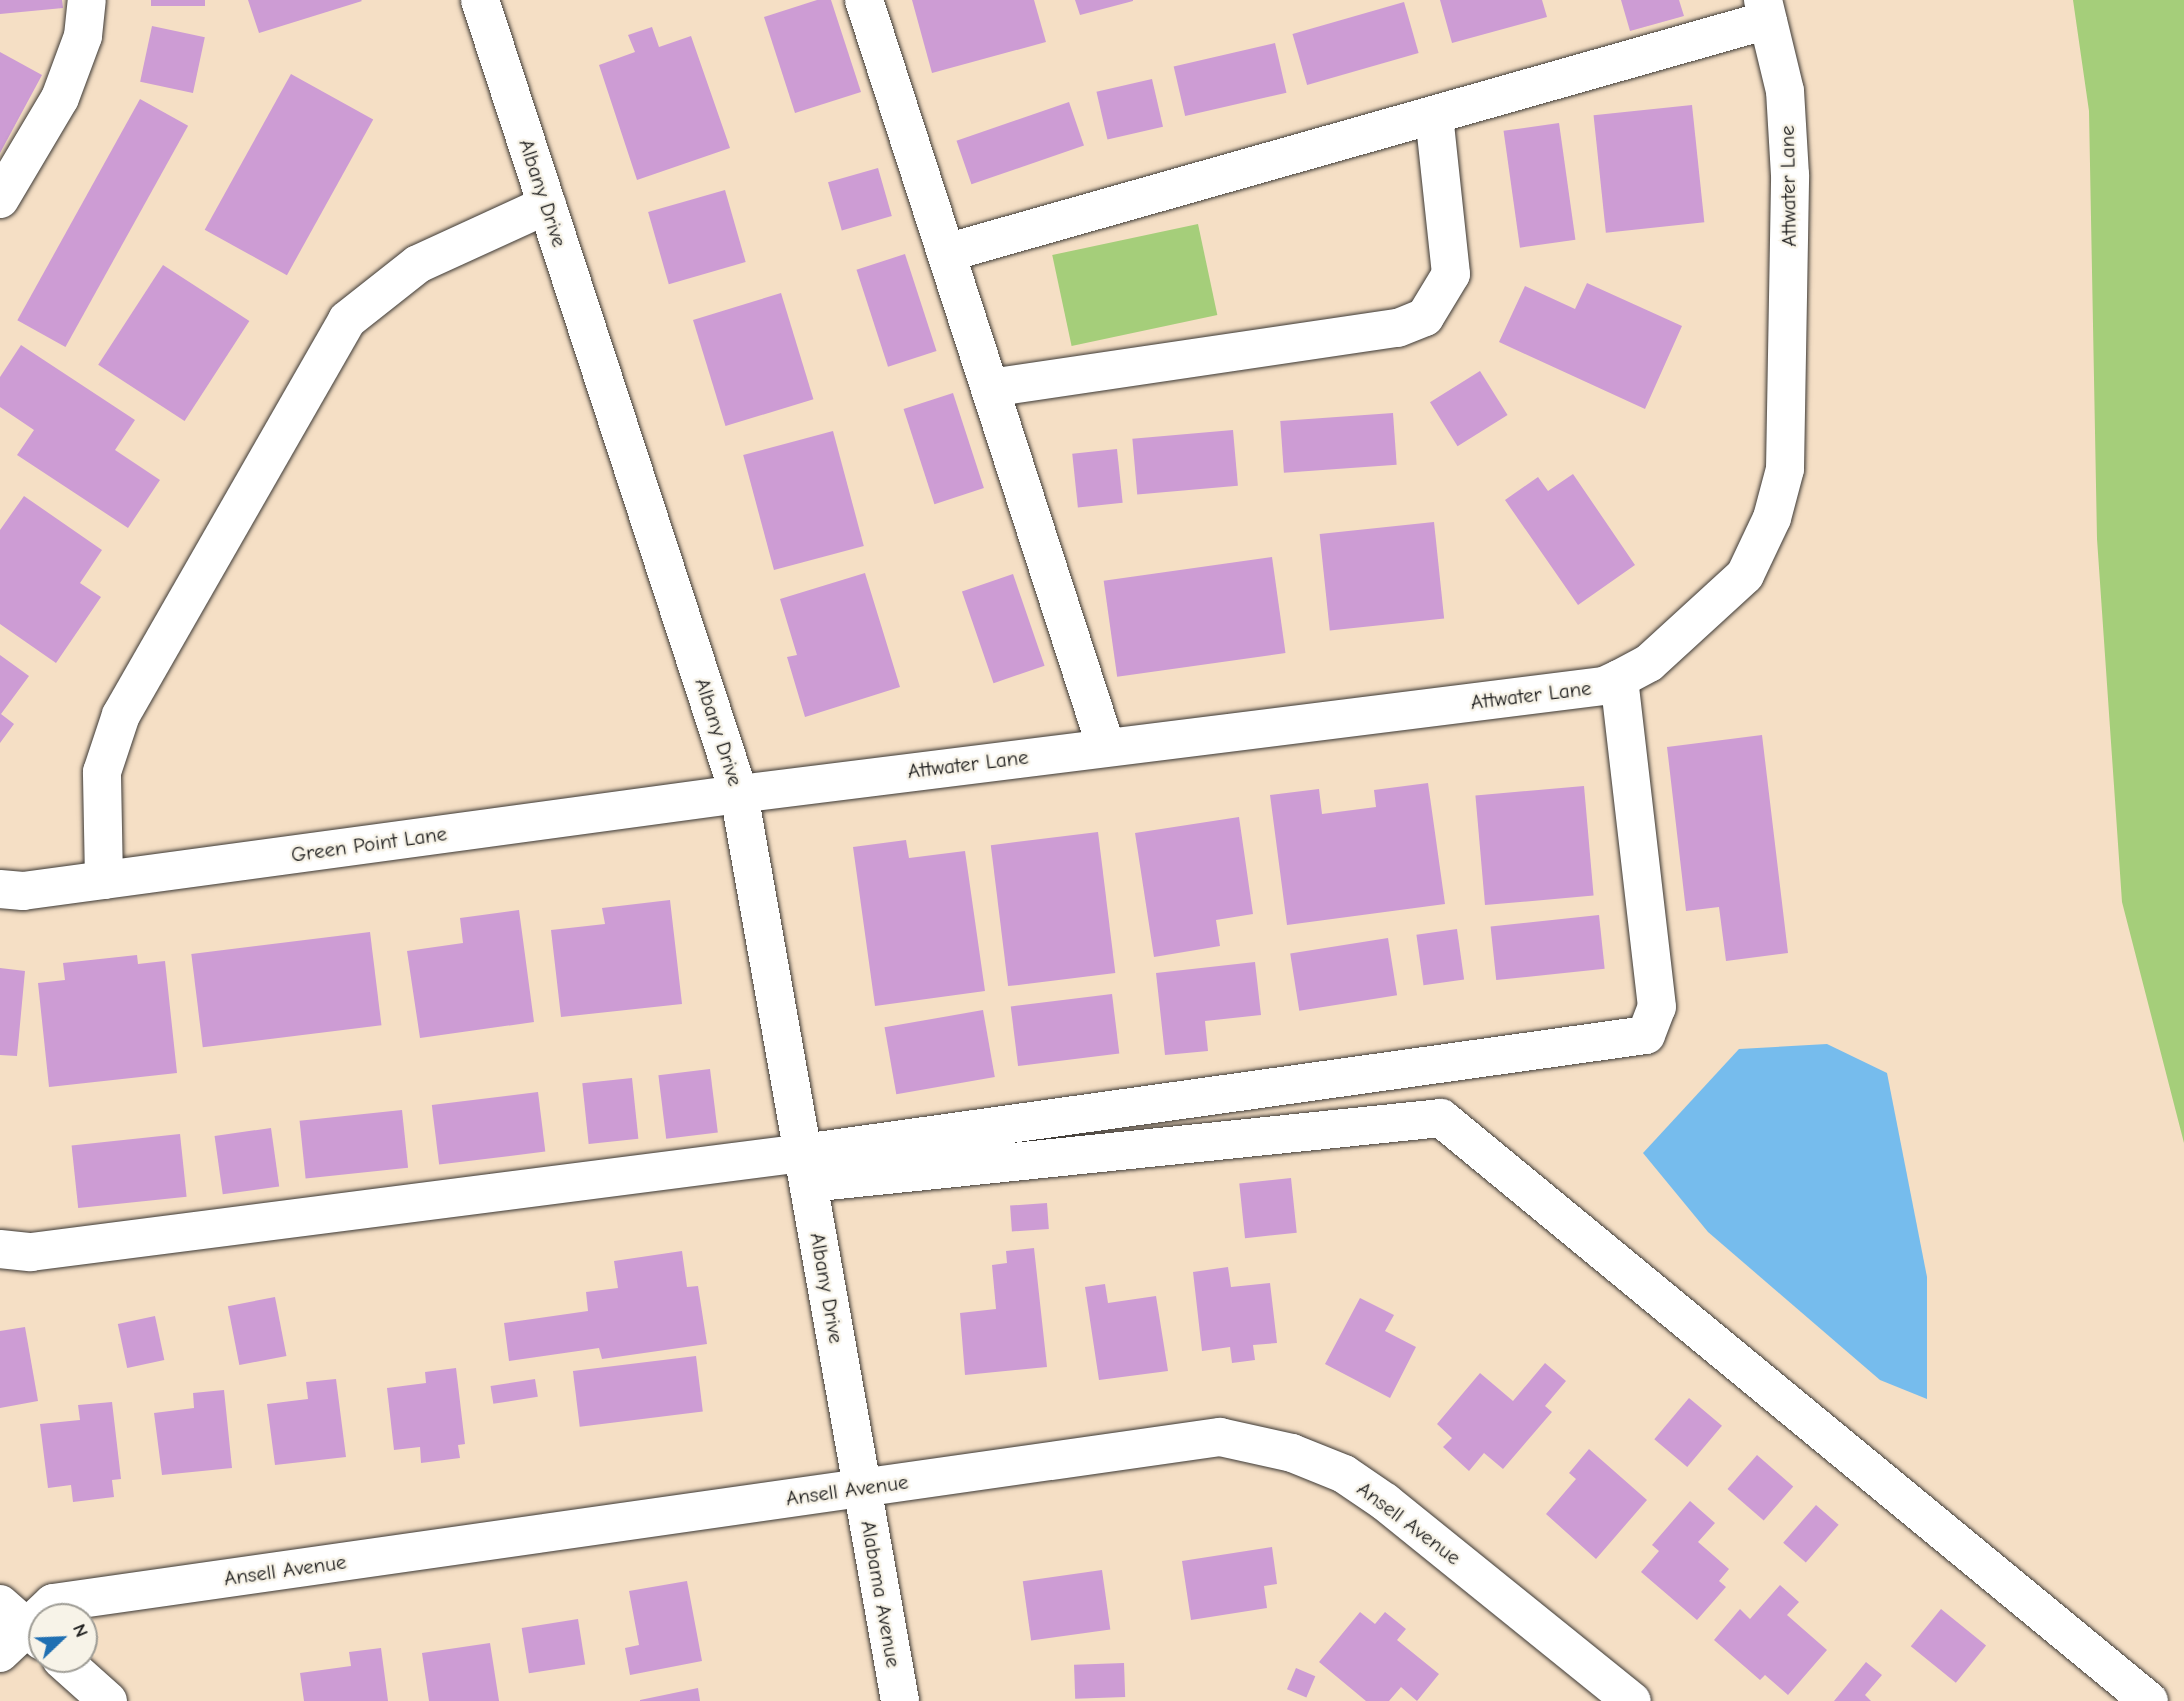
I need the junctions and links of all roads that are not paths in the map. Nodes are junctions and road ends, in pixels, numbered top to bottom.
1 (87, 0) edge
2 (481, 0) edge
3 (864, 0) edge
4 (1765, 10) edge
5 (1434, 114) junction
6 (0, 200) edge
7 (547, 205) junction
8 (946, 253) junction
9 (990, 388) junction
10 (1619, 679) junction
11 (1106, 747) junction
12 (739, 794) junction
13 (104, 880) junction
14 (0, 889) edge
15 (806, 1168) junction
16 (0, 1249) edge
17 (862, 1488) junction
18 (17, 1632) edge
19 (77, 1673) edge
20 (108, 1701) edge
21 (900, 1701) edge
22 (1632, 1701) edge
23 (2148, 1701) edge

1 - 6 street
2 - 7 street, Albany Drive
3 - 8 street
4 - 5 street
4 - 10 street, Attwater Lane
5 - 8 street
5 - 9 street
7 - 12 street, Albany Drive
7 - 13 street
8 - 9 street
9 - 11 street
10 - 11 street, Attwater Lane
10 - 15 street
11 - 12 street, Attwater Lane
12 - 13 street, Green Point Lane
12 - 15 street, Albany Drive
13 - 14 street, Green Point Lane
15 - 16 street
15 - 17 street, Albany Drive
15 - 23 street
17 - 18 street, Ansell Avenue
17 - 21 street, Alabama Avenue
17 - 22 street, Ansell Avenue
19 - 20 street

